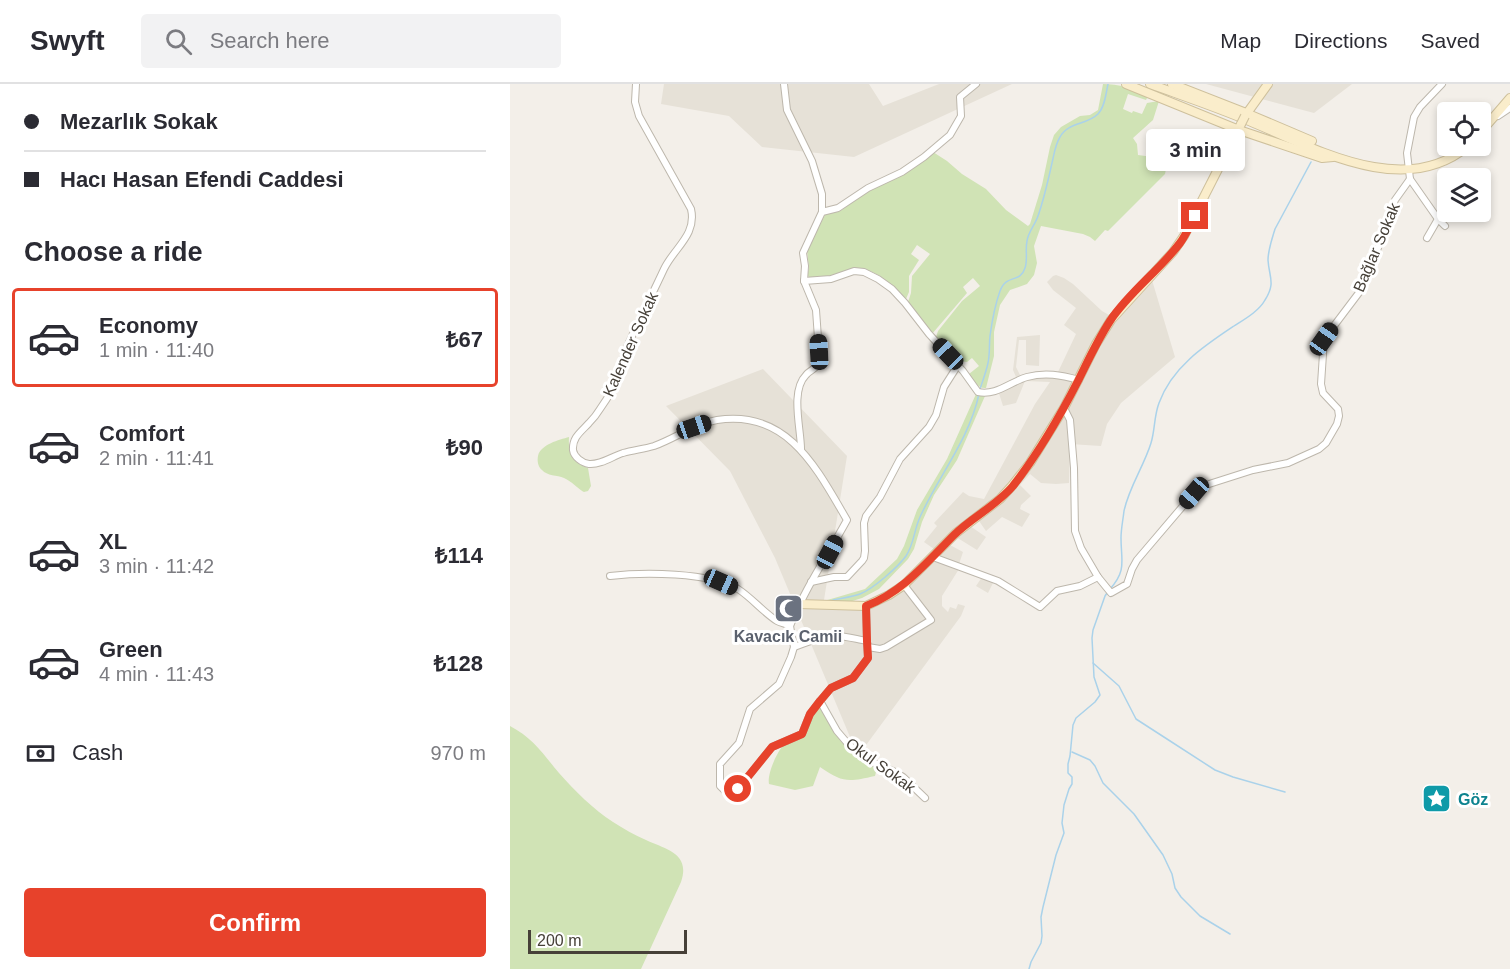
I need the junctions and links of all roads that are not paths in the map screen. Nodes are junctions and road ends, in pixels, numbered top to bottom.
1 (636, 84) edge
2 (784, 84) edge
3 (976, 84) edge
4 (1125, 84) edge
5 (1150, 84) edge
6 (1172, 84) edge
7 (1268, 84) edge
8 (1442, 84) edge
9 (1510, 98) edge
10 (1510, 108) edge
11 (1493, 120) joint
12 (1243, 121) junction
13 (1334, 156) junction
14 (1452, 156) edge
15 (1409, 175) junction
16 (822, 212) junction
17 (1437, 217) edge
18 (1437, 221) edge
19 (1441, 222) edge
20 (1445, 226) dead end
21 (1426, 238) dead end
22 (804, 281) junction
23 (958, 365) junction
24 (1079, 380) junction
25 (1064, 408) junction
26 (801, 449) junction
27 (933, 557) junction
28 (610, 576) dead end
29 (1098, 577) junction
30 (811, 582) junction
31 (904, 585) junction
32 (799, 604) junction
33 (866, 606) junction
34 (790, 626) junction
35 (867, 644) junction
36 (794, 647) junction
37 (820, 701) junction
38 (925, 798) dead end

1 - 26 street, Kalender Sokak
2 - 16 street
3 - 16 street
4 - 12 main road
5 - 13 main road
6 - 12 main road
7 - 12 main road
8 - 15 street
9 - 11 main road
10 - 11 street
12 - 13 main road
12 - 13 main road
12 - 24 main road
13 - 15 main road
14 - 15 main road
15 - 17 street
15 - 29 street, Bağlar Sokak
16 - 22 street
18 - 21 street
19 - 20 street
22 - 23 street
22 - 26 street
23 - 24 street
23 - 30 street
24 - 25 main road
25 - 27 main road
25 - 29 street
26 - 30 street, Kalender Sokak
27 - 29 street
27 - 31 main road
28 - 34 street
30 - 32 street, Kalender Sokak
31 - 33 main road
31 - 35 street
32 - 33 main road
32 - 34 street, Kalender Sokak
33 - 35 street
34 - 36 street
35 - 36 street
35 - 37 street
36 - 37 street
37 - 38 street, Okul Sokak

